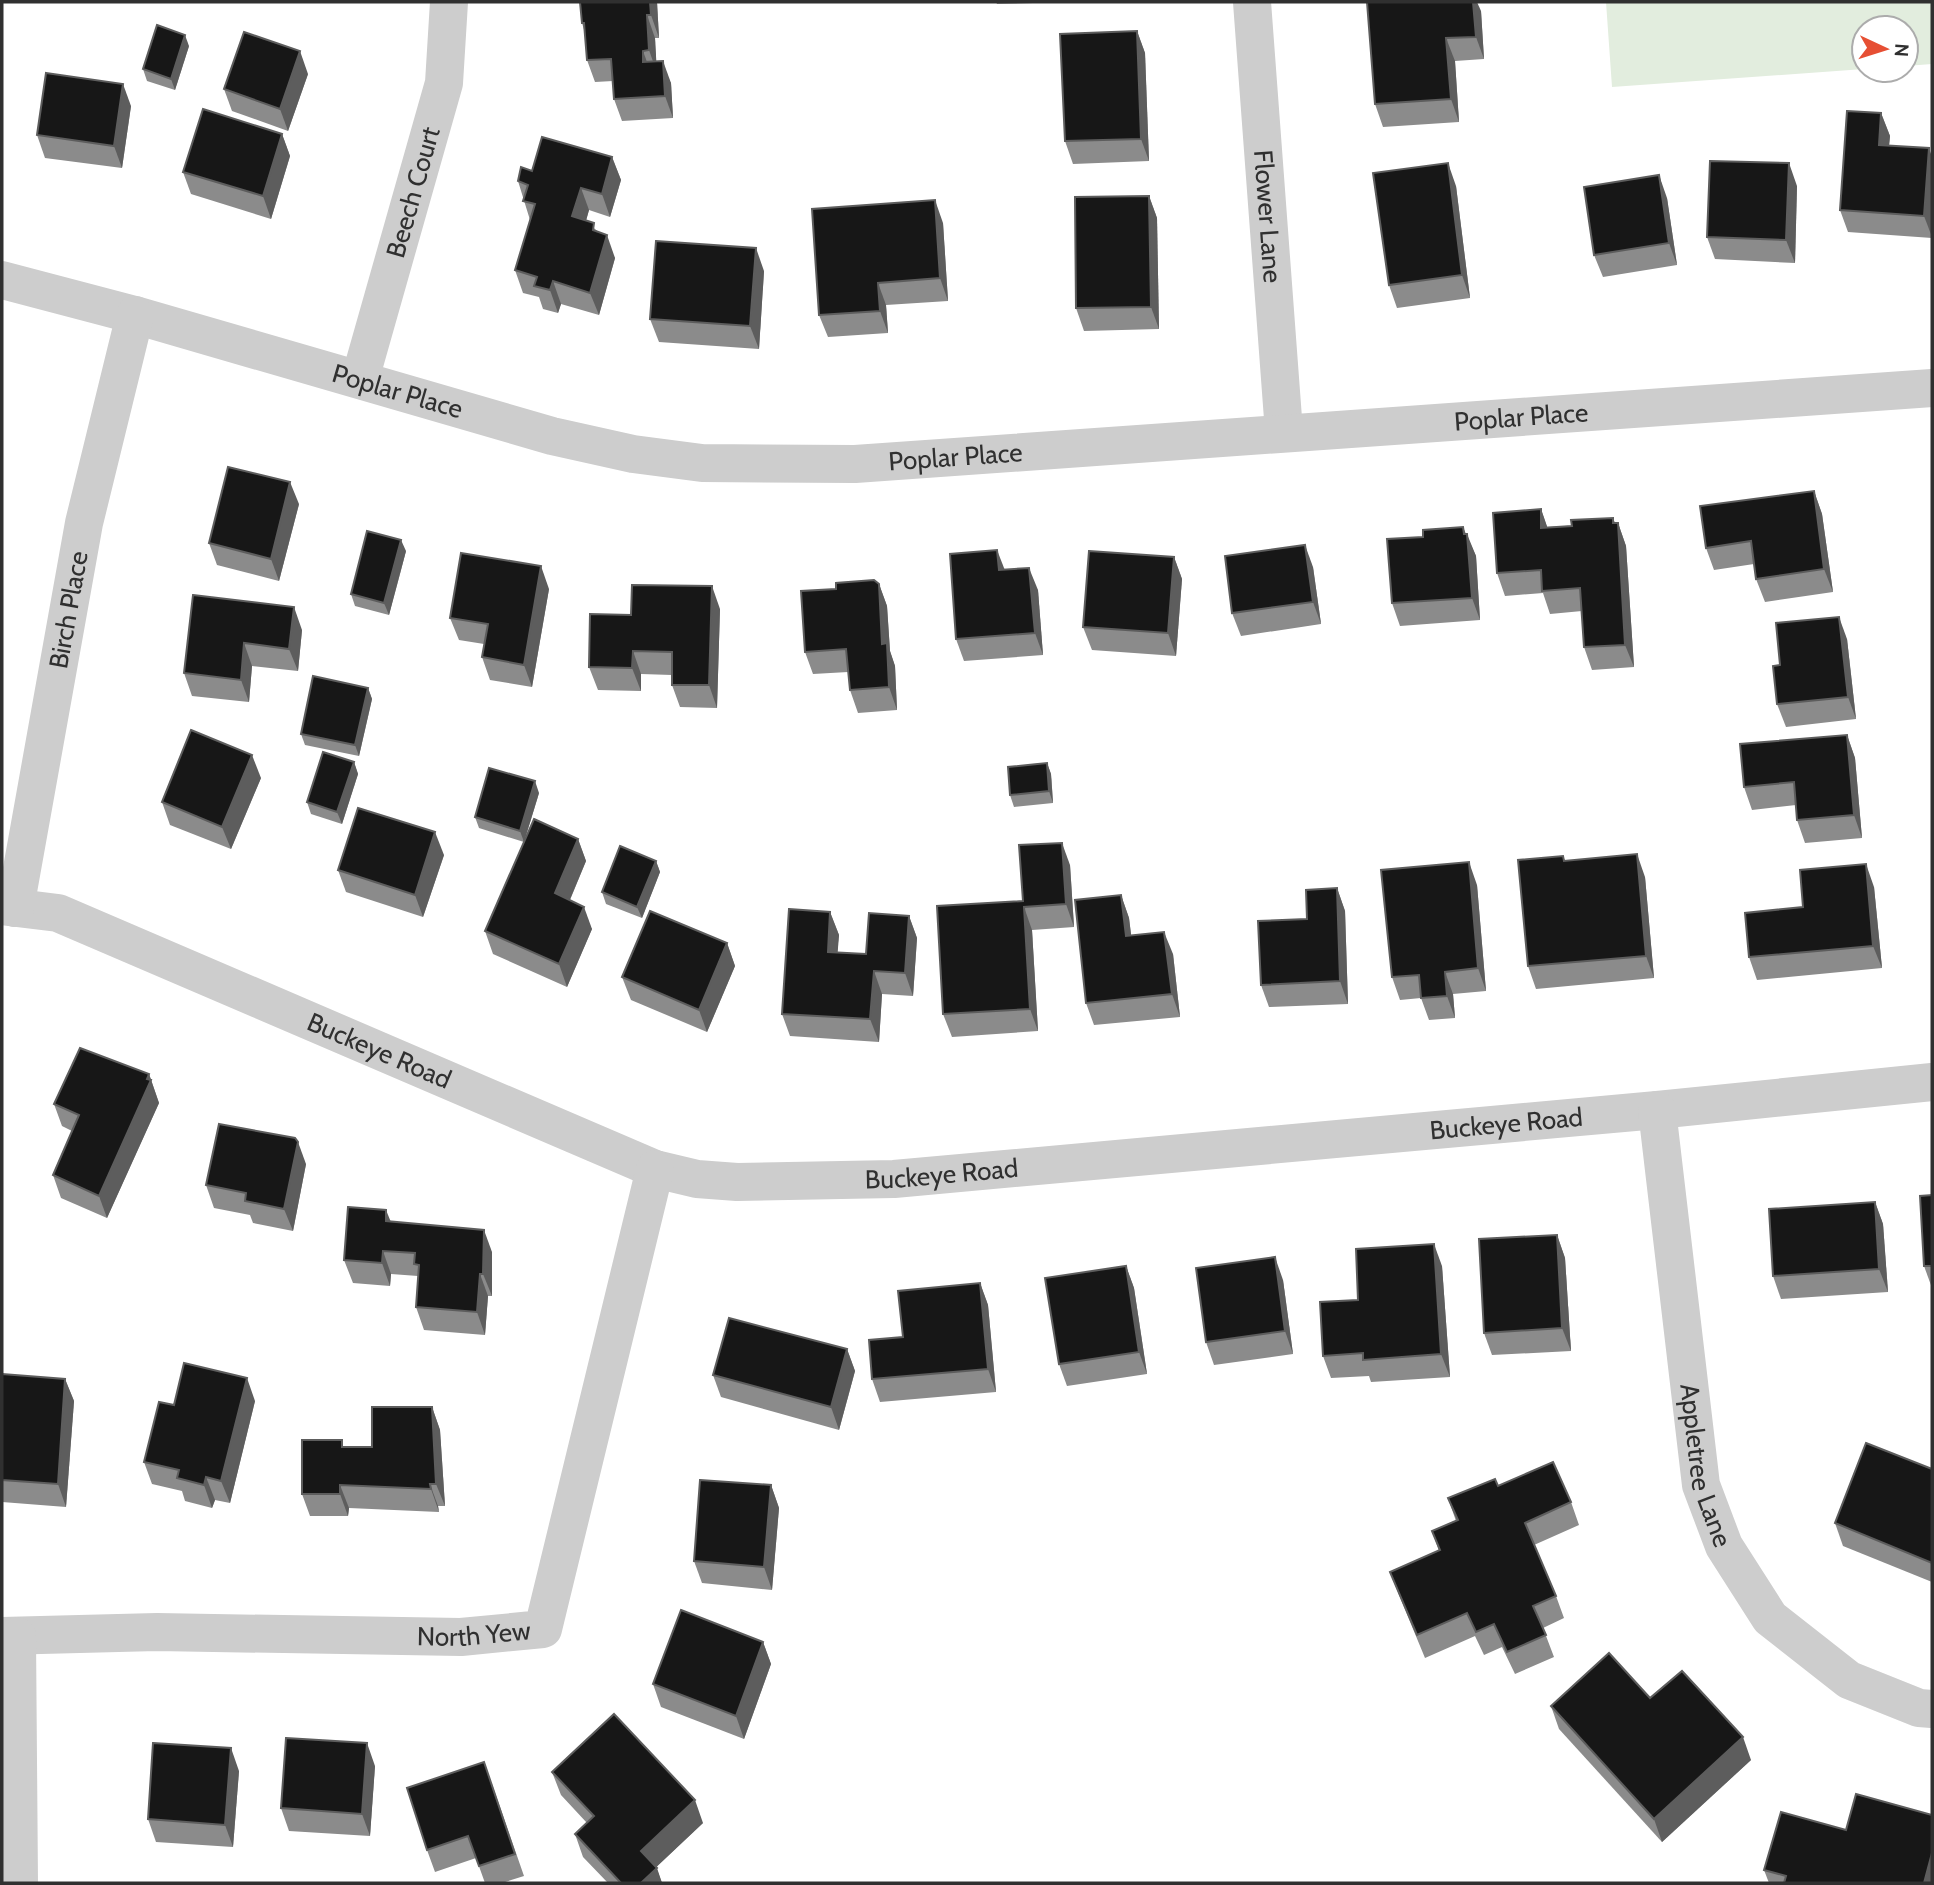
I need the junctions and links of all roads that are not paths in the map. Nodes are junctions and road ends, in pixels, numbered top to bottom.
1 (449, 2) edge
2 (1252, 2) edge
3 (2, 280) edge
4 (135, 315) junction
5 (360, 379) junction
6 (1932, 388) edge
7 (1284, 432) junction
8 (8, 907) edge
9 (1932, 1082) edge
10 (1657, 1110) junction
11 (655, 1169) junction
12 (9, 1636) edge
13 (1932, 1709) edge
14 (19, 1883) edge

1 - 5 street, Beech Court
2 - 7 street, Flower Lane
3 - 4 street, Poplar Place
4 - 5 street, Poplar Place
4 - 8 street, Birch Place
5 - 7 street, Poplar Place
6 - 7 street, Poplar Place
8 - 11 street, Buckeye Road
9 - 10 street, Buckeye Road
10 - 11 street, Buckeye Road
10 - 13 street, Appletree Lane
11 - 12 street, North Yew
12 - 14 street

